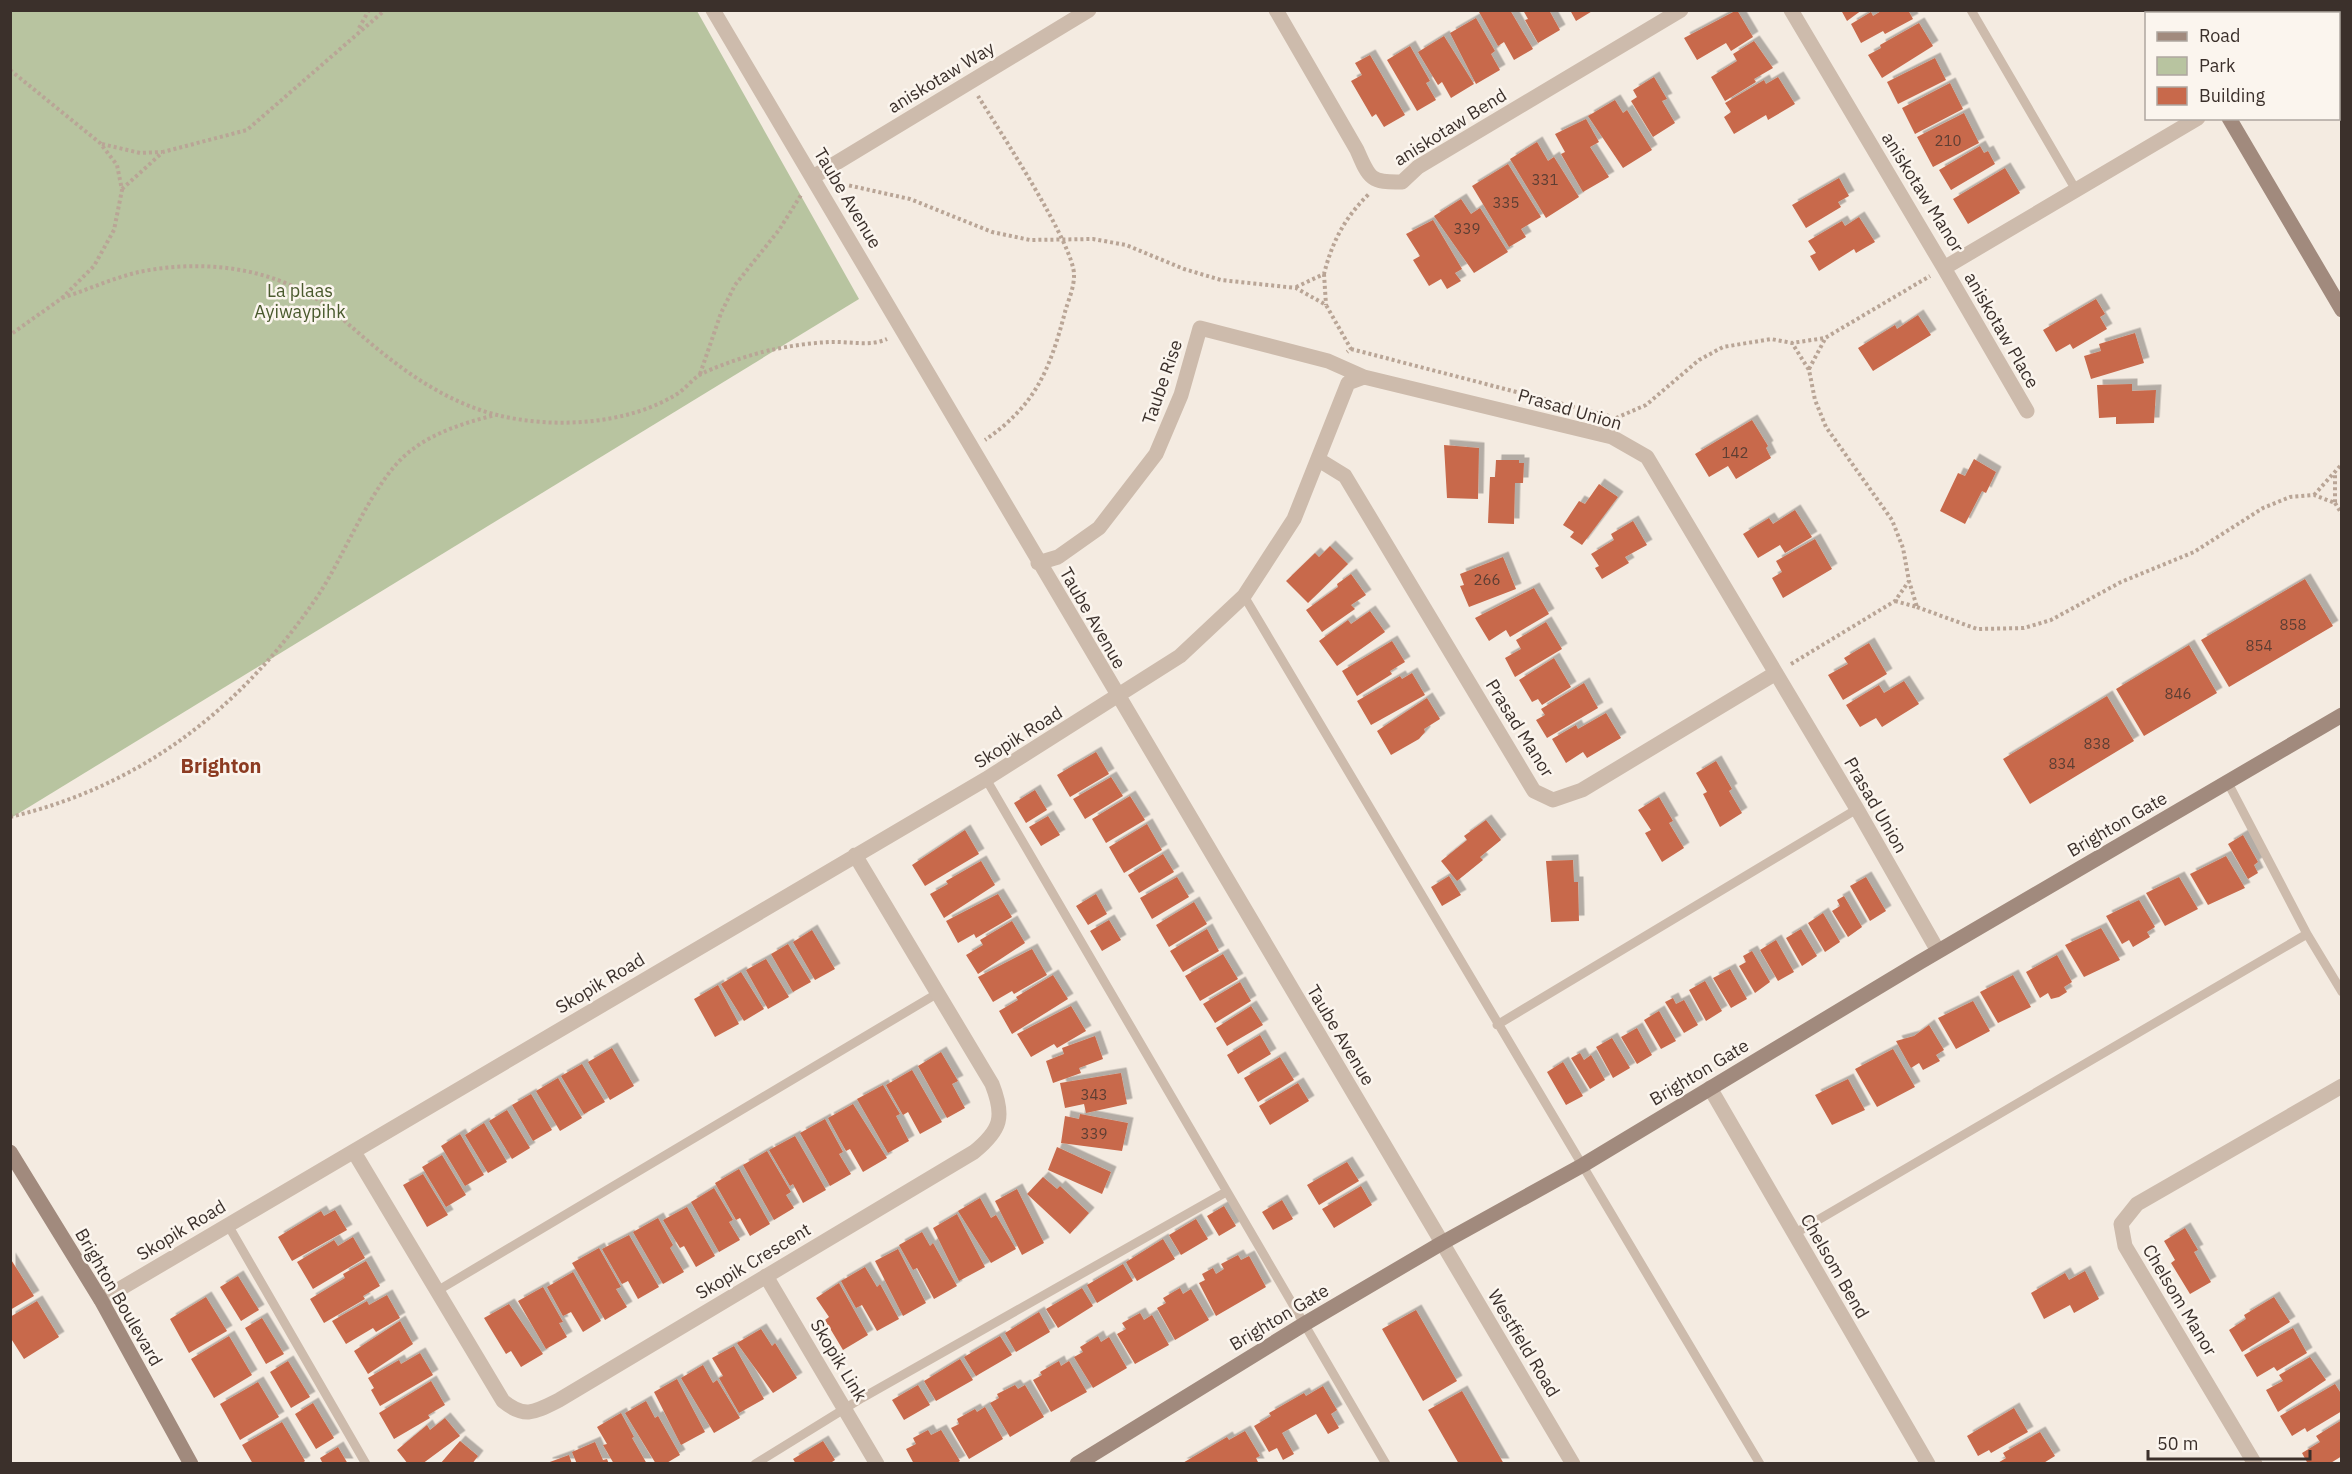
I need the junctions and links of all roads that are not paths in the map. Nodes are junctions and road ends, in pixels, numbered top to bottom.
1 (713, 10) edge
2 (1089, 10) edge
3 (1276, 10) edge
4 (1681, 10) edge
5 (1791, 10) edge
6 (1971, 10) edge
7 (2195, 120) edge
8 (2230, 120) edge
9 (813, 177) junction
10 (2076, 190) junction
11 (1944, 268) junction
12 (2342, 310) edge
13 (1364, 376) junction
14 (2027, 411) dead end
15 (1319, 460) junction
16 (1038, 563) junction
17 (1244, 596) junction
18 (1776, 673) junction
19 (1118, 698) junction
20 (2342, 715) edge
21 (986, 780) junction
22 (2227, 781) junction
23 (1857, 809) junction
24 (855, 855) junction
25 (2307, 934) junction
26 (1938, 951) junction
27 (2342, 992) edge
28 (938, 993) junction
29 (1497, 1025) junction
30 (2342, 1086) edge
31 (1710, 1088) junction
32 (10, 1152) edge
33 (354, 1152) junction
34 (1583, 1166) junction
35 (1226, 1192) junction
36 (228, 1225) junction
37 (1794, 1234) junction
38 (1442, 1243) junction
39 (766, 1276) junction
40 (436, 1291) junction
41 (101, 1300) junction
42 (1306, 1323) junction
43 (845, 1408) junction
44 (191, 1464) edge
45 (366, 1464) edge
46 (755, 1464) edge
47 (877, 1464) edge
48 (1077, 1464) edge
49 (1386, 1464) edge
50 (1573, 1464) edge
51 (1760, 1464) edge
52 (1928, 1464) edge
53 (2255, 1464) edge

1 - 9 street, Taube Avenue
2 - 9 street, aniskotaw Way
3 - 4 street, aniskotaw Bend
5 - 11 street, aniskotaw Manor
6 - 10 lane
7 - 10 street, aniskotaw Manor
8 - 12 street
9 - 16 street, Taube Avenue
10 - 11 street, aniskotaw Manor
11 - 14 street, aniskotaw Place
13 - 15 street
13 - 16 street, Taube Rise
13 - 18 street, Prasad Union
15 - 17 street
15 - 18 street, Prasad Manor
16 - 19 street, Taube Avenue
17 - 19 street
17 - 29 lane
18 - 23 street, Prasad Union
19 - 21 street, Skopik Road
19 - 38 street, Taube Avenue
20 - 22 street, Brighton Gate
21 - 24 street, Skopik Road
21 - 35 lane
22 - 25 lane
22 - 26 street, Brighton Gate
23 - 26 street, Prasad Union
23 - 29 lane
24 - 28 street, Skopik Crescent
24 - 33 street, Skopik Road
25 - 27 lane
25 - 37 lane
26 - 31 street, Brighton Gate
28 - 39 street, Skopik Crescent
28 - 40 lane
29 - 34 lane
30 - 53 street, Chelsom Manor
31 - 34 street, Brighton Gate
31 - 37 street, Chelsom Bend
32 - 41 street, Brighton Boulevard
33 - 36 street, Skopik Road
33 - 40 street, Skopik Crescent
34 - 38 street, Brighton Gate
34 - 51 lane
35 - 42 lane
35 - 43 lane
36 - 41 street, Skopik Road
36 - 45 lane
37 - 52 street, Chelsom Bend
38 - 42 street, Brighton Gate
38 - 50 street, Westfield Road
39 - 40 street, Skopik Crescent
39 - 43 street, Skopik Link
41 - 44 street, Brighton Boulevard
42 - 48 street, Brighton Gate
42 - 49 lane
43 - 46 lane
43 - 47 street, Skopik Link

